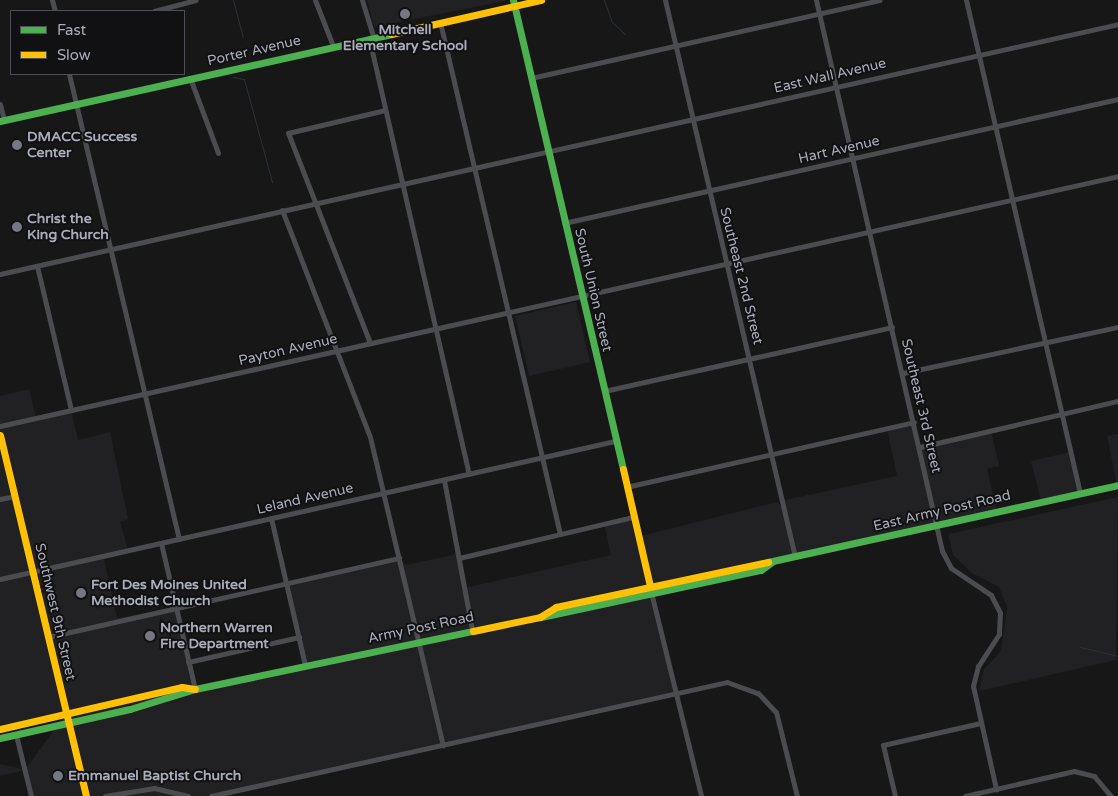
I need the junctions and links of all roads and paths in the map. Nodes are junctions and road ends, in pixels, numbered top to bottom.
1 (196, 0) edge
2 (315, 0) edge
3 (362, 0) edge
4 (541, 0) edge
5 (665, 0) edge
6 (816, 0) edge
7 (879, 0) edge
8 (966, 0) edge
9 (514, 3) edge
10 (158, 10) edge
11 (819, 14) junction
12 (440, 22) junction
13 (1118, 24) edge
14 (371, 38) junction
15 (333, 46) junction
16 (676, 46) junction
17 (979, 55) junction
18 (69, 75) edge
19 (190, 78) junction
20 (531, 78) junction
21 (836, 86) junction
22 (1118, 99) edge
23 (0, 104) edge
24 (76, 104) junction
25 (385, 110) junction
26 (692, 118) junction
27 (2, 121) edge
28 (995, 126) junction
29 (548, 150) junction
30 (218, 153) dead end
31 (853, 159) junction
32 (474, 167) junction
33 (1118, 176) edge
34 (402, 183) junction
35 (708, 191) junction
36 (1012, 200) junction
37 (315, 203) junction
38 (282, 210) junction
39 (564, 223) junction
40 (870, 231) junction
41 (110, 249) junction
42 (726, 263) junction
43 (37, 266) junction
44 (0, 274) edge
45 (582, 296) junction
46 (508, 312) junction
47 (1118, 326) edge
48 (892, 327) junction
49 (435, 329) junction
50 (1045, 342) junction
51 (370, 343) junction
52 (336, 351) junction
53 (750, 358) junction
54 (902, 374) junction
55 (604, 391) junction
56 (144, 394) junction
57 (1118, 401) edge
58 (71, 410) junction
59 (1062, 414) junction
60 (914, 422) junction
61 (0, 426) edge
62 (0, 434) edge
63 (616, 442) junction
64 (920, 447) junction
65 (772, 454) junction
66 (542, 458) junction
67 (469, 474) junction
68 (444, 480) junction
69 (1118, 484) edge
70 (626, 486) junction
71 (384, 493) junction
72 (1080, 493) junction
73 (14, 496) junction
74 (0, 499) edge
75 (633, 517) junction
76 (271, 518) junction
77 (936, 525) junction
78 (560, 534) junction
79 (179, 539) junction
80 (161, 543) junction
81 (795, 557) junction
82 (399, 558) junction
83 (459, 558) junction
84 (772, 562) junction
85 (32, 571) junction
86 (0, 578) edge
87 (286, 583) junction
88 (650, 586) junction
89 (652, 595) junction
90 (176, 608) junction
91 (540, 617) junction
92 (472, 630) junction
93 (48, 637) junction
94 (299, 637) junction
95 (418, 640) junction
96 (188, 662) junction
97 (306, 665) junction
98 (195, 689) junction
99 (677, 692) junction
100 (66, 714) junction
101 (68, 723) junction
102 (981, 723) junction
103 (0, 729) edge
104 (16, 735) junction
105 (0, 738) edge
106 (443, 745) junction
107 (996, 789) junction
108 (232, 794) edge
109 (31, 796) edge
110 (86, 796) edge
111 (105, 796) edge
112 (188, 796) edge
113 (211, 796) edge
114 (701, 796) edge
115 (797, 796) edge
116 (895, 796) edge
117 (964, 796) edge
118 (1111, 796) edge

1 - 10 street
2 - 15 street
3 - 14 street
4 - 9 main road, Porter Avenue
5 - 16 street, Southeast 2nd Street
6 - 11 street, Southeast 3rd Street
7 - 11 street
8 - 17 street
9 - 12 main road, Porter Avenue
9 - 20 main road, South Union Street
11 - 16 street
11 - 21 street, Southeast 3rd Street
12 - 14 main road, Porter Avenue
12 - 32 street
13 - 17 street, East Wall Avenue
14 - 15 main road, Porter Avenue
14 - 25 street
15 - 19 main road, Porter Avenue
16 - 20 street
16 - 26 street, Southeast 2nd Street
17 - 21 street, East Wall Avenue
17 - 28 street
18 - 24 street
19 - 24 main road, Porter Avenue
19 - 30 street
20 - 29 main road, South Union Street
21 - 26 street, East Wall Avenue
21 - 31 street, Southeast 3rd Street
22 - 28 street, Hart Avenue
23 - 27 street
24 - 27 main road, Porter Avenue
24 - 41 street
25 - 34 street
25 - 37 street
26 - 29 street, East Wall Avenue
26 - 35 street, Southeast 2nd Street
28 - 31 street, Hart Avenue
28 - 36 street
29 - 32 street, East Wall Avenue
29 - 39 main road, South Union Street
31 - 35 street, Hart Avenue
31 - 40 street, Southeast 3rd Street
32 - 34 street, East Wall Avenue
32 - 46 street
33 - 36 street, Payton Avenue
34 - 37 street, East Wall Avenue
34 - 49 street
35 - 39 street, Hart Avenue
35 - 42 street, Southeast 2nd Street
36 - 40 street, Payton Avenue
36 - 50 street
37 - 38 street, East Wall Avenue
37 - 51 street
38 - 41 street, East Wall Avenue
38 - 52 street
39 - 45 main road, South Union Street
40 - 42 street, Payton Avenue
40 - 48 street, Southeast 3rd Street
41 - 43 street, East Wall Avenue
41 - 56 street
42 - 45 street, Payton Avenue
42 - 53 street, Southeast 2nd Street
43 - 44 street, East Wall Avenue
43 - 58 street
45 - 46 street, Payton Avenue
45 - 55 main road, South Union Street
46 - 49 street, Payton Avenue
46 - 66 street
47 - 50 street
48 - 53 street
48 - 54 street, Southeast 3rd Street
49 - 51 street, Payton Avenue
49 - 67 street
50 - 54 street
50 - 59 street
51 - 52 street, Payton Avenue
52 - 56 street, Payton Avenue
52 - 71 street
53 - 55 street
53 - 65 street, Southeast 2nd Street
54 - 60 street, Southeast 3rd Street
55 - 63 main road, South Union Street
56 - 58 street, Payton Avenue
56 - 79 street
57 - 59 street
58 - 61 street, Payton Avenue
59 - 64 street
59 - 72 street
60 - 64 street, Southeast 3rd Street
60 - 65 street
62 - 73 main road, Southwest 9th Street
63 - 66 street, Leland Avenue
63 - 70 main road, South Union Street
64 - 77 street, Southeast 3rd Street
65 - 70 street
65 - 81 street, Southeast 2nd Street
66 - 67 street, Leland Avenue
66 - 78 street
67 - 68 street, Leland Avenue
68 - 71 street, Leland Avenue
68 - 83 street
69 - 72 main road, East Army Post Road
70 - 75 main road, South Union Street
71 - 76 street, Leland Avenue
71 - 82 street
72 - 77 main road, East Army Post Road
73 - 74 street
73 - 85 main road, Southwest 9th Street
75 - 78 street
75 - 88 main road, South Union Street
76 - 79 street, Leland Avenue
76 - 87 street
77 - 81 main road, East Army Post Road
77 - 102 street, Southeast 3rd Street
78 - 83 street
79 - 80 street, Leland Avenue
80 - 85 street, Leland Avenue
80 - 90 street
81 - 84 main road, East Army Post Road
82 - 87 street
82 - 95 street
83 - 92 street
84 - 88 main road, East Army Post Road
84 - 89 main road, East Army Post Road
85 - 86 street, Leland Avenue
85 - 93 main road, Southwest 9th Street
87 - 90 street
87 - 94 street
88 - 89 street
88 - 91 main road, Army Post Road
89 - 91 main road, East Army Post Road
89 - 99 street
90 - 93 street
90 - 96 street
91 - 92 main road, Army Post Road
92 - 95 main road, Army Post Road
93 - 100 main road, Southwest 9th Street
94 - 96 street
94 - 97 street
95 - 97 main road, Army Post Road
95 - 106 street
96 - 98 street
97 - 98 main road, Army Post Road
98 - 100 main road, Army Post Road
98 - 101 main road, Army Post Road
99 - 106 street
99 - 114 street
99 - 115 street
100 - 101 main road, Southwest 9th Street
100 - 103 main road, Army Post Road
101 - 104 main road, Army Post Road
101 - 110 main road, Southwest 9th Street
102 - 107 street, Southeast 3rd Street
102 - 116 street
104 - 105 main road, Army Post Road
104 - 109 street
106 - 108 street
107 - 117 street
107 - 118 street
108 - 113 street
111 - 112 street

